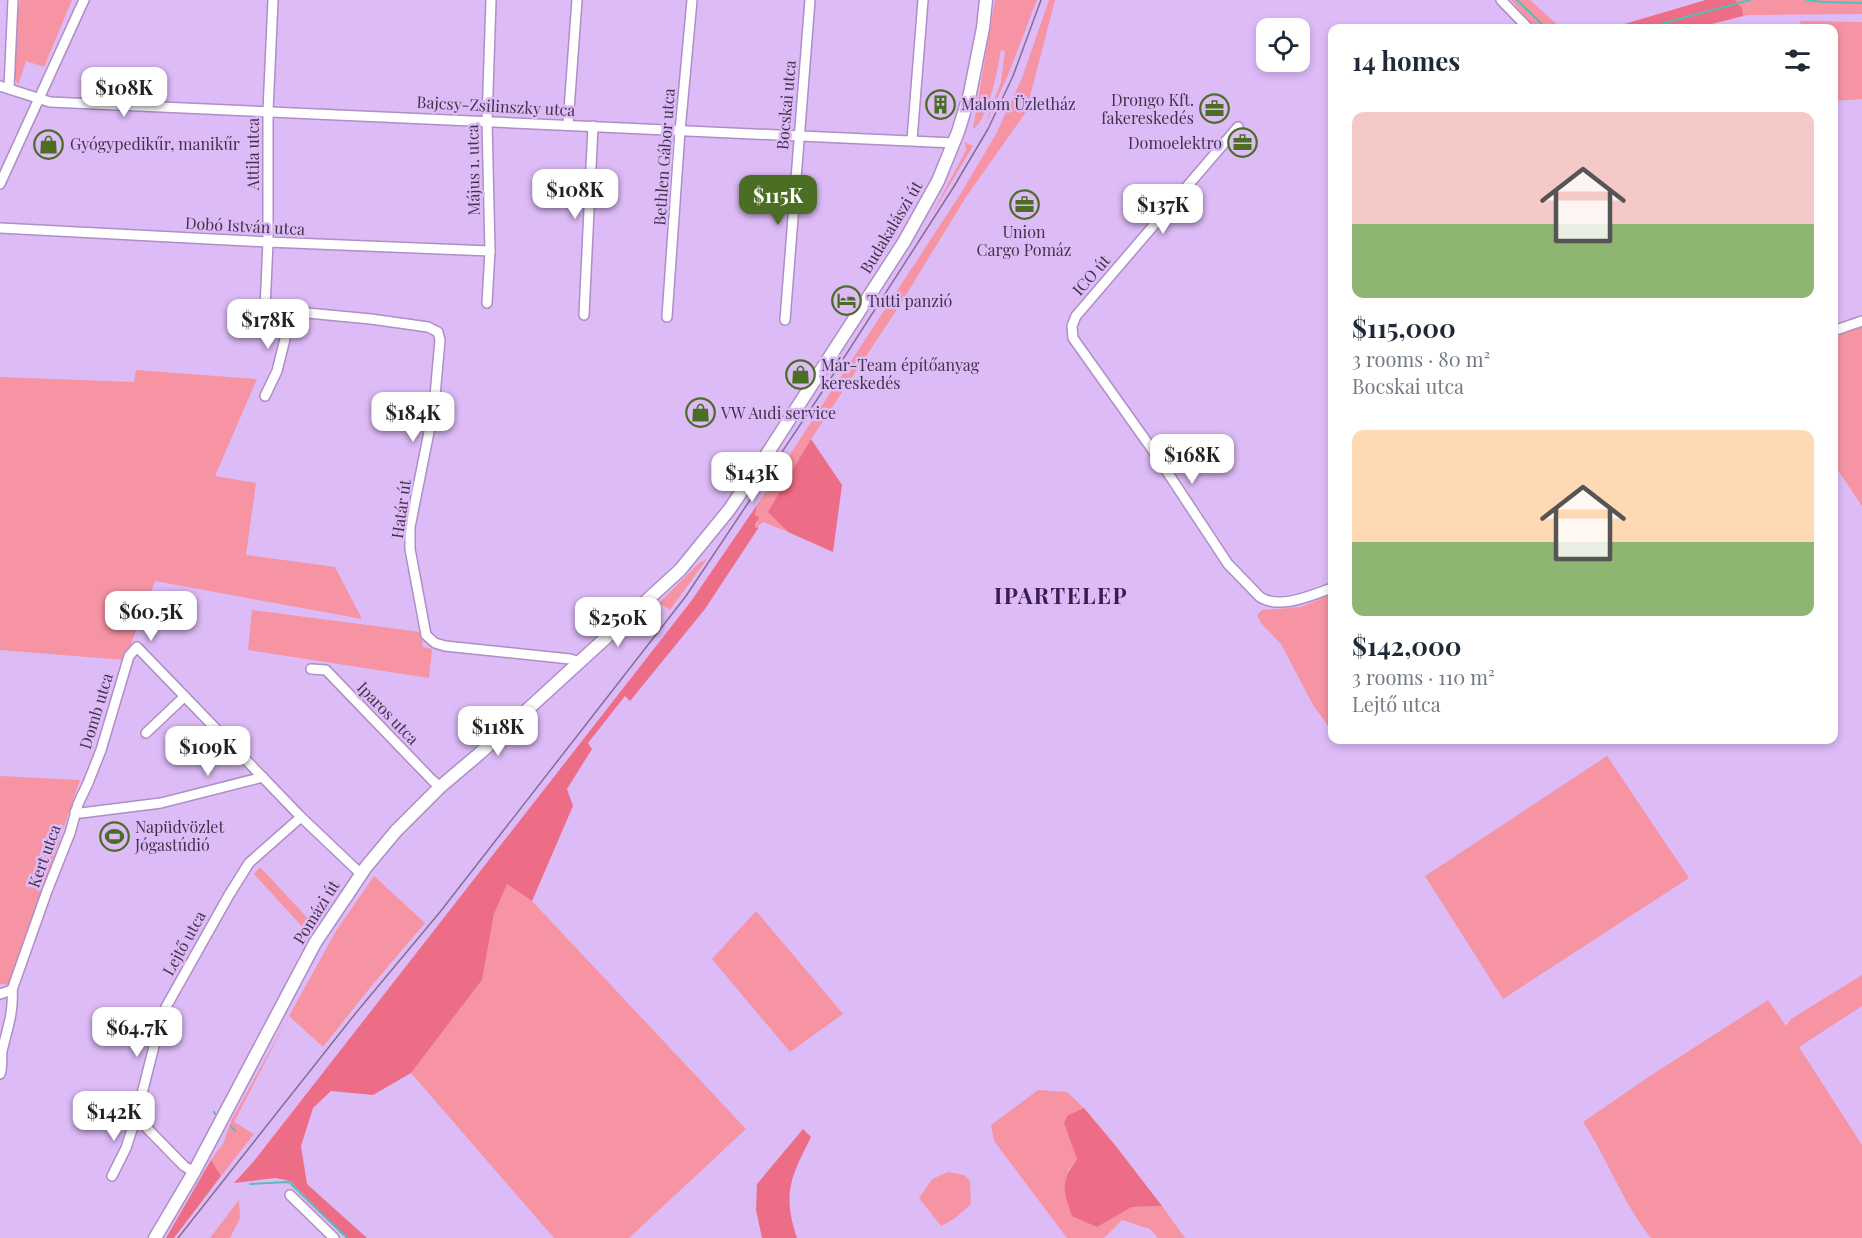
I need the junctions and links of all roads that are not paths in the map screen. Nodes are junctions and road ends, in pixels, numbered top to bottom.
1 (13, 0) edge
2 (84, 0) edge
3 (273, 0) edge
4 (491, 0) edge
5 (577, 0) edge
6 (692, 0) edge
7 (810, 0) edge
8 (923, 0) edge
9 (986, 0) edge
10 (1501, 0) edge
11 (1524, 24) edge
12 (4, 87) edge
13 (37, 99) junction
14 (268, 111) junction
15 (487, 121) junction
16 (568, 124) junction
17 (593, 126) junction
18 (1238, 127) dead end
19 (680, 131) junction
20 (799, 135) junction
21 (912, 140) junction
22 (954, 143) junction
23 (0, 184) edge
24 (0, 228) edge
25 (268, 242) junction
26 (490, 251) junction
27 (488, 303) dead end
28 (265, 309) joint
29 (292, 311) junction
30 (584, 315) dead end
31 (667, 317) dead end
32 (785, 320) dead end
33 (1862, 321) edge
34 (1838, 329) edge
35 (265, 396) dead end
36 (1328, 589) edge
37 (580, 662) junction
38 (310, 669) dead end
39 (184, 697) junction
40 (146, 733) dead end
41 (263, 777) junction
42 (440, 787) junction
43 (75, 812) junction
44 (301, 817) junction
45 (361, 874) junction
46 (12, 990) junction
47 (0, 994) edge
48 (1, 1054) edge
49 (0, 1074) edge
50 (136, 1117) junction
51 (194, 1172) junction
52 (112, 1176) dead end
53 (290, 1195) dead end
54 (155, 1238) edge
55 (334, 1238) edge

1 - 12 street
2 - 13 street
3 - 14 street, Attila utca
4 - 15 street, Május 1. utca
5 - 16 street
6 - 19 street, Bethlen Gábor utca
7 - 20 street, Bocskai utca
8 - 21 street
9 - 22 main road, Budakalászi út
10 - 11 street
12 - 13 street, Bajcsy-Zsilinszky utca
13 - 14 street, Bajcsy-Zsilinszky utca
13 - 23 street
14 - 15 street, Bajcsy-Zsilinszky utca
14 - 25 street, Attila utca
15 - 16 street, Bajcsy-Zsilinszky utca
15 - 26 street, Május 1. utca
16 - 17 street, Bajcsy-Zsilinszky utca
17 - 19 street, Bajcsy-Zsilinszky utca
17 - 30 street
18 - 36 street, ICO út
19 - 20 street, Bajcsy-Zsilinszky utca
19 - 31 street, Bethlen Gábor utca
20 - 21 street, Bajcsy-Zsilinszky utca
20 - 32 street, Bocskai utca
21 - 22 street, Bajcsy-Zsilinszky utca
22 - 37 main road, Budakalászi út
24 - 25 street, Dobó István utca
25 - 26 street, Dobó István utca
25 - 28 street, Attila utca
26 - 27 street, Május 1. utca
28 - 29 street, Határ út
29 - 35 street
29 - 37 street, Határ út
33 - 34 street
37 - 42 main road, Pomázi út
38 - 42 street, Iparos utca
39 - 40 street
39 - 41 street, Domb utca
39 - 43 street, Domb utca
41 - 43 street, Kert utca
41 - 44 street, Domb utca
42 - 45 main road, Pomázi út
43 - 46 street, Kert utca
44 - 45 street, Domb utca
44 - 50 street, Lejtő utca
45 - 51 main road, Pomázi út
46 - 47 street
46 - 48 street, Kert utca
48 - 49 street, Kert utca
50 - 51 street
50 - 52 street, Lejtő utca
51 - 54 main road, Pomázi út
53 - 55 street

